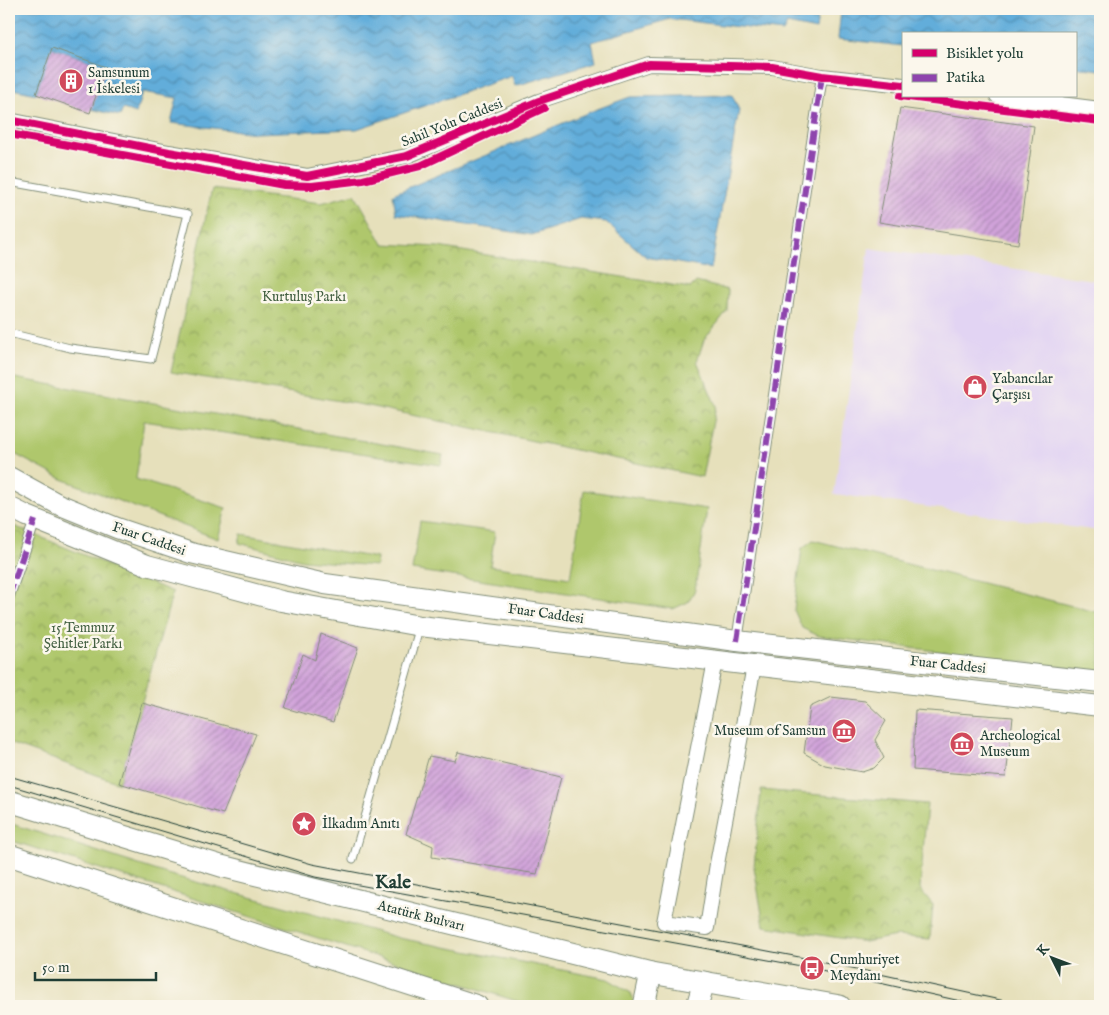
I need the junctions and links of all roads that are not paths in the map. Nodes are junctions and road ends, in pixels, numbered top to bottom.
1 (822, 76) junction
2 (902, 85) edge
3 (1013, 98) edge
4 (1100, 109) edge
5 (9, 120) edge
6 (9, 182) edge
7 (9, 333) edge
8 (9, 477) edge
9 (9, 507) edge
10 (35, 520) junction
11 (9, 596) edge
12 (420, 626) junction
13 (737, 641) junction
14 (715, 661) junction
15 (754, 666) junction
16 (1100, 682) edge
17 (1100, 706) edge
18 (9, 801) edge
19 (9, 855) edge
20 (353, 859) dead end
21 (651, 974) junction
22 (704, 982) junction
23 (477, 1006) edge
24 (644, 1006) edge
25 (697, 1006) edge
26 (840, 1006) edge

1 - 2 street, Sahil Yolu Caddesi
1 - 5 street, Sahil Yolu Caddesi
1 - 13 street
3 - 4 street
6 - 7 lane
8 - 13 main road, Fuar Caddesi
9 - 10 main road, Fuar Caddesi
10 - 11 street
10 - 12 main road, Fuar Caddesi
12 - 14 main road, Fuar Caddesi
12 - 20 lane
13 - 16 main road, Fuar Caddesi
14 - 15 main road, Fuar Caddesi
14 - 15 street
15 - 17 main road, Fuar Caddesi
18 - 21 main road, Atatürk Bulvarı
19 - 23 main road
21 - 22 main road, Atatürk Bulvarı
21 - 24 main road
22 - 25 main road
22 - 26 main road, Atatürk Bulvarı

